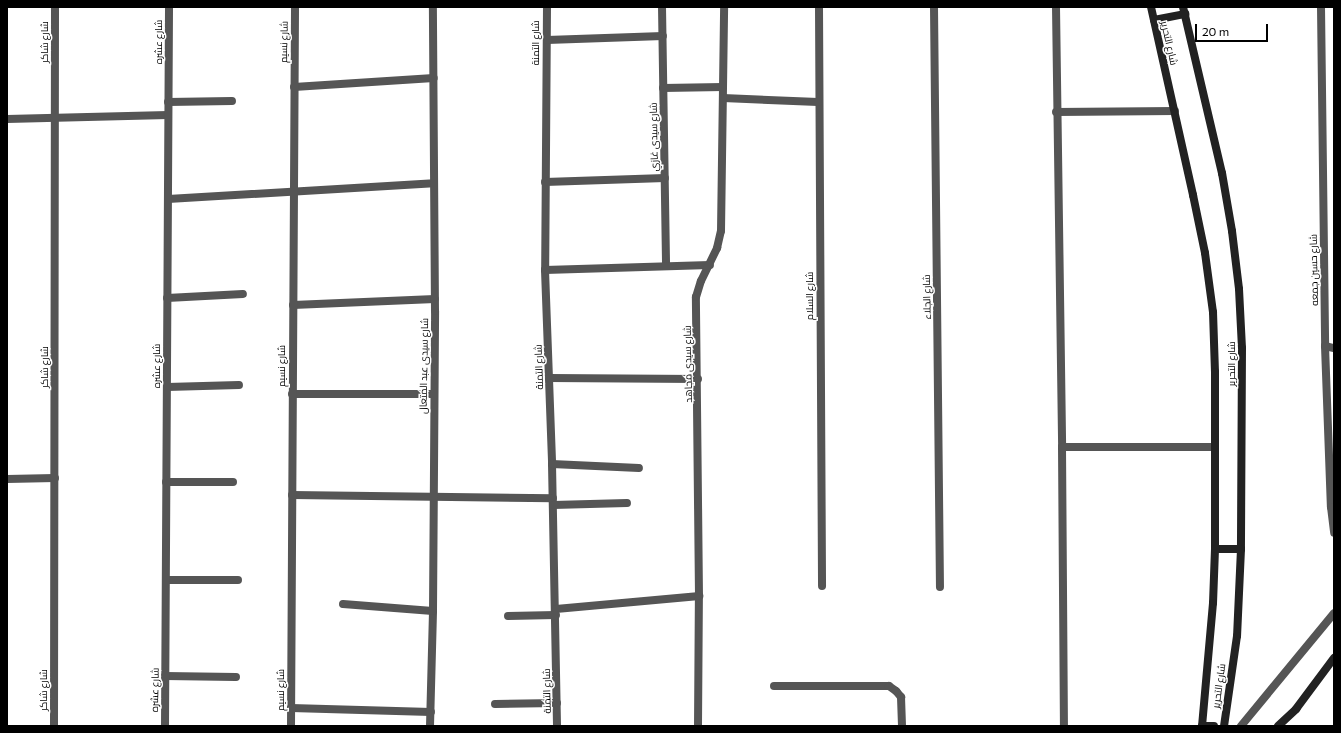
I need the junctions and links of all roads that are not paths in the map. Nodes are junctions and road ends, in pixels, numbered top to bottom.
1 (55, 7) edge
2 (169, 7) edge
3 (294, 7) edge
4 (433, 7) edge
5 (547, 7) edge
6 (662, 7) edge
7 (724, 7) edge
8 (819, 7) edge
9 (934, 7) edge
10 (1056, 7) edge
11 (1151, 7) edge
12 (1321, 7) edge
13 (1186, 9) edge
14 (1154, 20) junction
15 (663, 36) junction
16 (547, 40) junction
17 (434, 78) junction
18 (294, 87) junction
19 (723, 87) junction
20 (663, 88) junction
21 (723, 98) junction
22 (232, 101) dead end
23 (168, 102) junction
24 (818, 102) junction
25 (1174, 111) junction
26 (1056, 112) junction
27 (168, 115) junction
28 (54, 118) junction
29 (7, 119) edge
30 (665, 178) junction
31 (545, 182) junction
32 (434, 183) junction
33 (293, 193) junction
34 (168, 199) junction
35 (710, 265) junction
36 (666, 266) junction
37 (545, 270) junction
38 (243, 294) dead end
39 (168, 298) junction
40 (435, 299) junction
41 (293, 304) junction
42 (1325, 346) junction
43 (1334, 348) edge
44 (549, 378) junction
45 (698, 379) junction
46 (239, 385) dead end
47 (167, 386) junction
48 (292, 394) junction
49 (434, 394) junction
50 (1215, 447) junction
51 (1062, 448) junction
52 (552, 464) junction
53 (639, 468) dead end
54 (55, 478) junction
55 (7, 479) edge
56 (166, 482) junction
57 (233, 482) dead end
58 (292, 495) junction
59 (433, 496) junction
60 (553, 501) junction
61 (627, 503) dead end
62 (1334, 533) edge
63 (1215, 549) junction
64 (1241, 550) junction
65 (166, 580) junction
66 (238, 580) dead end
67 (822, 586) dead end
68 (940, 587) dead end
69 (699, 596) junction
70 (343, 604) dead end
71 (433, 611) junction
72 (556, 612) junction
73 (1334, 613) edge
74 (508, 616) dead end
75 (1334, 658) edge
76 (165, 676) junction
77 (236, 677) dead end
78 (774, 686) dead end
79 (557, 702) junction
80 (495, 704) dead end
81 (291, 708) junction
82 (431, 712) junction
83 (54, 726) edge
84 (165, 726) edge
85 (291, 726) edge
86 (430, 726) edge
87 (557, 726) edge
88 (698, 726) edge
89 (902, 726) edge
90 (1064, 726) edge
91 (1202, 726) edge
92 (1214, 726) edge
93 (1224, 726) edge
94 (1241, 726) edge
95 (1278, 726) edge

1 - 28 street, شارع شاكر
2 - 23 street, شارع عشره
3 - 18 street, شارع نسيم
4 - 17 street, شارع سيدى عبد المتعال
5 - 16 street, شارع التمنة
6 - 15 street, شارع سيدى غازي
7 - 19 street, شارع سيدى مجاهد
8 - 24 street, شارع السلام
9 - 68 street, شارع الجلاء
10 - 26 street
11 - 14 main road, شارع التحرير
12 - 42 street, شارع حسين جمعه
13 - 14 main road
13 - 64 main road, شارع التحرير
14 - 25 main road, شارع التحرير
15 - 16 street
15 - 20 street, شارع سيدى غازي
16 - 31 street, شارع التمنة
17 - 18 street
17 - 32 street, شارع سيدى عبد المتعال
18 - 33 street, شارع نسيم
19 - 20 street
19 - 21 street, شارع سيدى مجاهد
20 - 30 street, شارع سيدى غازي
21 - 24 street
21 - 35 street, شارع سيدى مجاهد
22 - 23 street
23 - 27 street, شارع عشره
24 - 67 street, شارع السلام
25 - 26 street
25 - 50 main road, شارع التحرير
26 - 51 street
27 - 28 street
27 - 34 street, شارع عشره
28 - 29 street
28 - 54 street, شارع شاكر
30 - 31 street
30 - 36 street, شارع سيدى غازي
31 - 37 street, شارع التمنة
32 - 33 street
32 - 40 street, شارع سيدى عبد المتعال
33 - 34 street
33 - 41 street, شارع نسيم
34 - 39 street, شارع عشره
35 - 36 street
35 - 45 street, شارع سيدى مجاهد
36 - 37 street
37 - 44 street, شارع التمنة
38 - 39 street
39 - 47 street, شارع عشره
40 - 41 street
40 - 49 street, شارع سيدى عبد المتعال
41 - 48 street, شارع نسيم
42 - 43 street
42 - 62 street, شارع حسين جمعه
44 - 45 street
44 - 52 street, شارع التمنة
45 - 69 street, شارع سيدى مجاهد
46 - 47 street
47 - 56 street, شارع عشره
48 - 49 street
48 - 58 street, شارع نسيم
49 - 59 street, شارع سيدى عبد المتعال
50 - 51 street
50 - 63 main road, شارع التحرير
51 - 90 street
52 - 53 street
52 - 60 street, شارع التمنة
54 - 55 street
54 - 83 street, شارع شاكر
56 - 57 street
56 - 65 street, شارع عشره
58 - 59 street
58 - 81 street, شارع نسيم
59 - 60 street
59 - 71 street, شارع سيدى عبد المتعال
60 - 61 street
60 - 72 street, شارع التمنة
63 - 64 main road
63 - 91 main road, شارع التحرير
64 - 93 main road, شارع التحرير
65 - 66 street
65 - 76 street, شارع عشره
69 - 72 street
69 - 88 street, شارع سيدى مجاهد
70 - 71 street
71 - 82 street, شارع سيدى عبد المتعال
72 - 74 street
72 - 79 street, شارع التمنة
73 - 94 street
75 - 95 main road
76 - 77 street
76 - 84 street, شارع عشره
78 - 89 street
79 - 80 street
79 - 87 street, شارع التمنة
81 - 82 street
81 - 85 street, شارع نسيم
82 - 86 street, شارع سيدى عبد المتعال
91 - 92 main road

